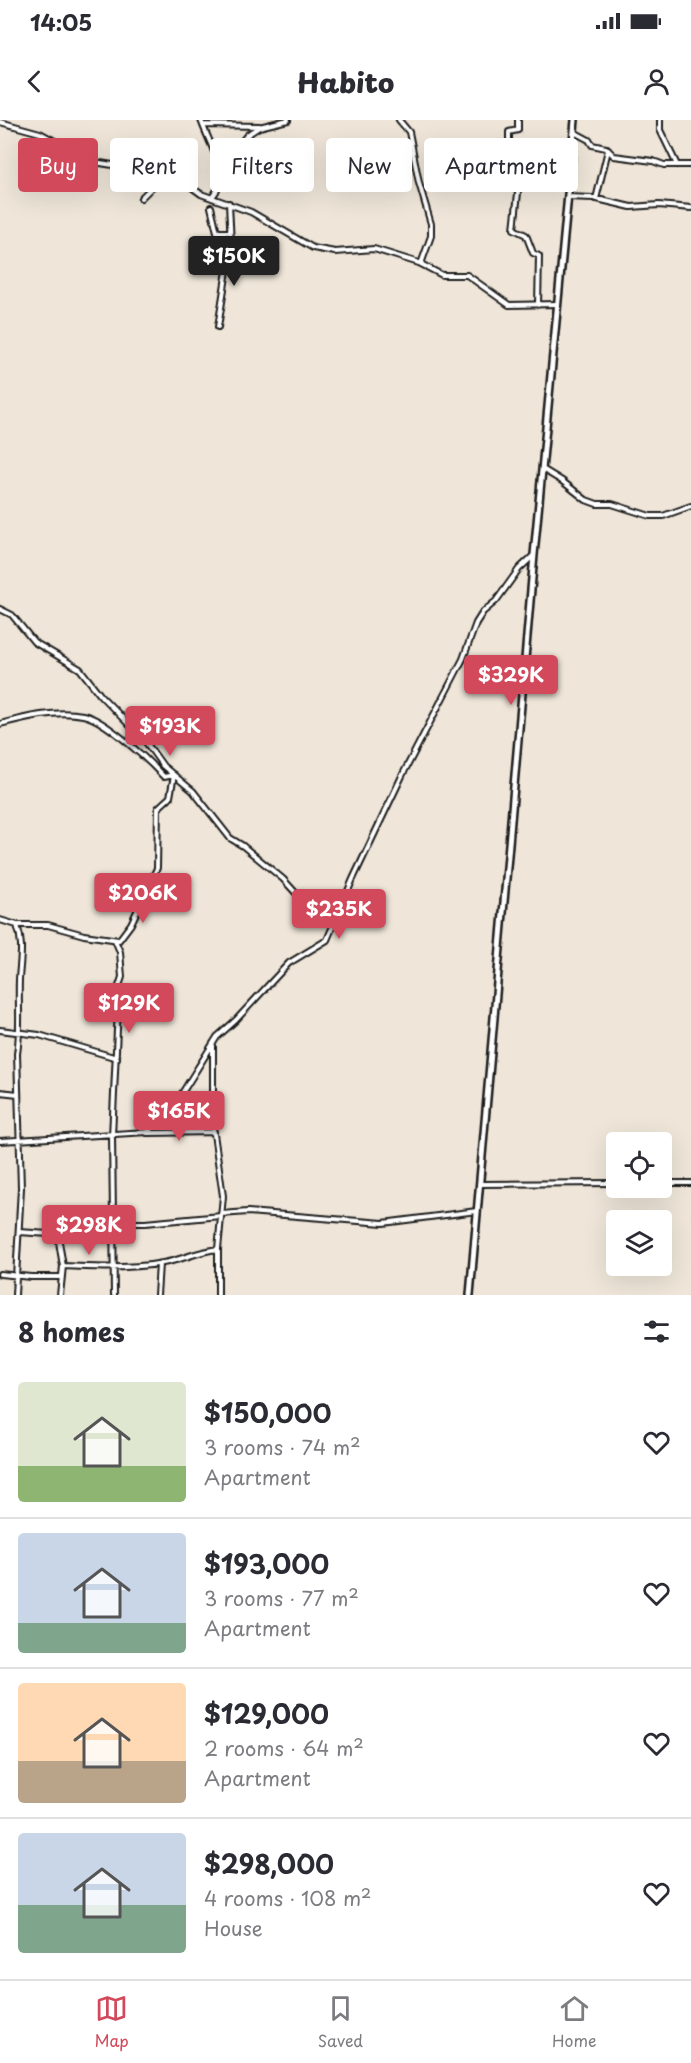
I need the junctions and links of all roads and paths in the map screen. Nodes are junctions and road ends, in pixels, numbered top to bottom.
1 (201, 120) edge
2 (288, 120) edge
3 (399, 120) edge
4 (518, 120) edge
5 (575, 120) edge
6 (660, 120) edge
7 (0, 122) edge
8 (203, 125) junction
9 (266, 125) junction
10 (574, 132) junction
11 (245, 138) edge
12 (508, 138) edge
13 (573, 138) edge
14 (210, 142) edge
15 (608, 149) junction
16 (110, 164) edge
17 (677, 165) junction
18 (691, 165) edge
19 (147, 192) edge
20 (198, 192) edge
21 (215, 192) edge
22 (518, 192) edge
23 (568, 192) edge
24 (213, 196) junction
25 (568, 197) junction
26 (141, 198) dead end
27 (596, 199) junction
28 (229, 203) junction
29 (211, 207) dead end
30 (691, 208) edge
31 (229, 232) junction
32 (421, 264) junction
33 (558, 304) junction
34 (538, 305) junction
35 (218, 327) dead end
36 (544, 470) junction
37 (691, 506) edge
38 (534, 555) junction
39 (0, 609) edge
40 (0, 724) edge
41 (175, 774) junction
42 (0, 920) edge
43 (333, 924) junction
44 (17, 925) junction
45 (115, 940) junction
46 (0, 1030) edge
47 (20, 1033) junction
48 (213, 1043) junction
49 (117, 1058) junction
50 (0, 1092) edge
51 (18, 1094) junction
52 (147, 1132) junction
53 (214, 1132) junction
54 (112, 1136) junction
55 (18, 1140) junction
56 (0, 1141) edge
57 (606, 1183) edge
58 (672, 1183) edge
59 (691, 1183) edge
60 (480, 1184) junction
61 (478, 1211) junction
62 (221, 1215) junction
63 (113, 1223) junction
64 (18, 1232) junction
65 (218, 1249) junction
66 (159, 1264) junction
67 (63, 1266) junction
68 (114, 1267) junction
69 (0, 1274) edge
70 (16, 1275) junction
71 (62, 1277) junction
72 (15, 1295) edge
73 (60, 1295) edge
74 (114, 1295) edge
75 (157, 1295) edge
76 (218, 1295) edge
77 (470, 1295) edge

1 - 8 street
2 - 9 street
3 - 32 street
4 - 12 street
5 - 10 main road
6 - 17 street
7 - 16 street
8 - 9 street
8 - 14 street
9 - 11 street
10 - 13 main road
10 - 15 street
15 - 17 street
15 - 27 street
17 - 18 street
19 - 26 street
20 - 24 street
21 - 24 street
22 - 34 street
23 - 25 main road
24 - 28 street
25 - 27 street
25 - 33 main road
27 - 30 street
28 - 31 street
28 - 32 street
29 - 31 street
31 - 35 street
32 - 34 street
33 - 34 street
33 - 36 main road
36 - 37 street
36 - 38 main road
38 - 43 street
38 - 60 main road
39 - 41 street
40 - 41 street
41 - 43 street
41 - 45 street
42 - 44 street
43 - 48 street
44 - 45 street
44 - 47 street
45 - 49 street
46 - 47 street
47 - 49 street
47 - 51 street
48 - 52 street
48 - 53 street
49 - 54 street
50 - 51 street
51 - 55 street
52 - 53 street
52 - 54 street
53 - 62 street
54 - 55 street
54 - 63 street
55 - 56 street
55 - 64 street
57 - 60 street
58 - 59 street
60 - 61 main road
61 - 62 street
61 - 77 main road
62 - 63 street
62 - 65 street
63 - 68 street
64 - 67 street
64 - 70 street
65 - 66 street
65 - 76 street
66 - 68 street
66 - 75 street
67 - 68 street
67 - 71 street
68 - 74 street
69 - 70 street
70 - 71 street
70 - 72 street
71 - 73 street

